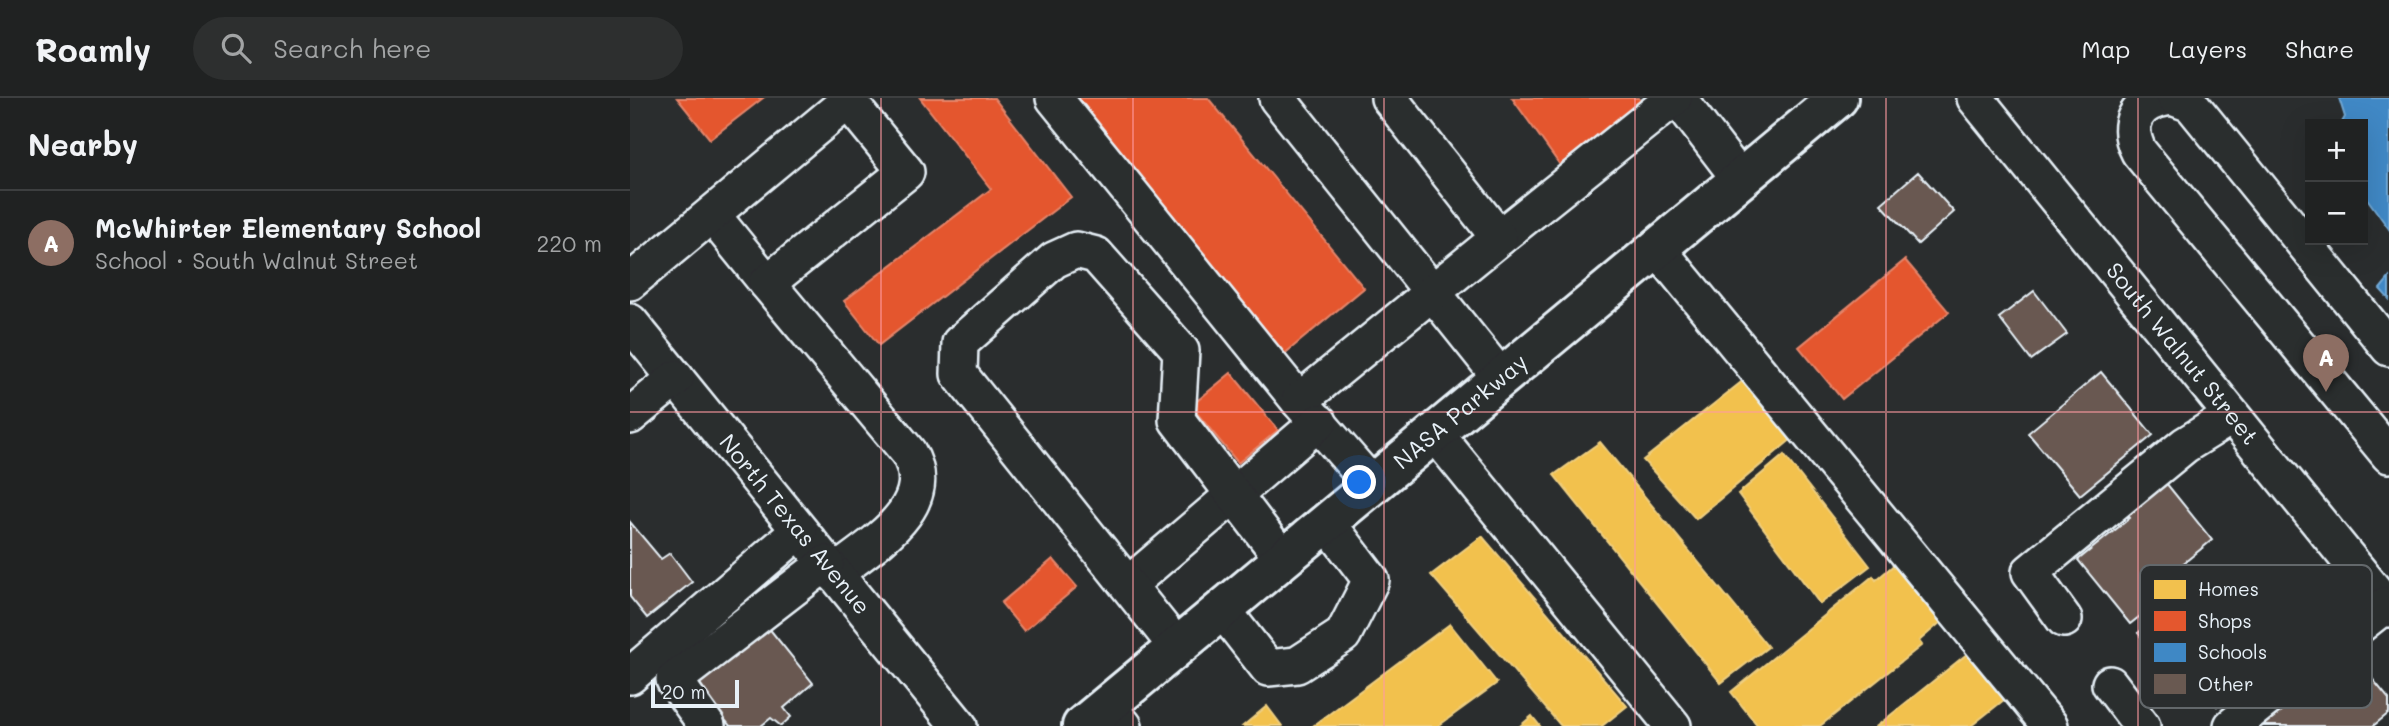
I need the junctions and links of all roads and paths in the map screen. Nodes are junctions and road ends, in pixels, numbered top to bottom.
1 (1054, 98) edge
2 (1277, 98) edge
3 (1389, 98) edge
4 (1838, 98) edge
5 (1975, 98) edge
6 (2166, 98) edge
7 (2175, 98) edge
8 (1679, 99) edge
9 (1740, 179) junction
10 (712, 215) junction
11 (1499, 238) junction
12 (1657, 248) junction
13 (630, 282) edge
14 (767, 283) junction
15 (1431, 291) junction
16 (630, 322) edge
17 (2389, 348) edge
18 (676, 378) junction
19 (1501, 378) junction
20 (1309, 411) junction
21 (630, 416) edge
22 (2232, 416) junction
23 (1435, 433) junction
24 (2389, 455) edge
25 (1372, 485) junction
26 (1235, 493) junction
27 (1327, 522) junction
28 (799, 531) junction
29 (1283, 559) junction
30 (2353, 565) edge
31 (830, 568) junction
32 (1128, 585) junction
33 (2372, 589) edge
34 (2387, 607) edge
35 (1222, 609) junction
36 (2064, 619) dead end
37 (2372, 619) edge
38 (1177, 647) junction
39 (630, 676) edge
40 (2110, 684) dead end
41 (2255, 708) edge
42 (1104, 719) edge
43 (2036, 721) edge
44 (708, 726) edge
45 (959, 726) edge
46 (1673, 726) edge
47 (2142, 726) edge
48 (2232, 726) edge

1 - 20 street
2 - 15 street
3 - 11 street
4 - 9 main road, NASA Parkway
5 - 22 street, South Walnut Street
6 - 24 street
7 - 17 street
8 - 9 street
8 - 11 street
9 - 12 main road, NASA Parkway
10 - 13 street
10 - 14 street
10 - 14 street
11 - 15 street
12 - 19 main road, NASA Parkway
12 - 43 street
14 - 31 street
15 - 19 street
15 - 20 street
16 - 18 street, North Texas Avenue
18 - 21 street
18 - 28 street, North Texas Avenue
19 - 23 main road, NASA Parkway
20 - 25 street
20 - 26 street
22 - 30 street, South Walnut Street
22 - 36 street
23 - 25 main road, NASA Parkway
23 - 46 street
25 - 27 main road, NASA Parkway
26 - 29 street
26 - 32 street
26 - 32 street
27 - 29 main road, NASA Parkway
27 - 35 street
28 - 31 street, North Texas Avenue
28 - 39 street
29 - 35 main road, NASA Parkway
31 - 44 street
31 - 45 street, North Texas Avenue
32 - 38 street
33 - 34 street, South Walnut Street
34 - 37 street
35 - 38 main road, NASA Parkway
38 - 42 main road, NASA Parkway
40 - 47 street
41 - 48 street

